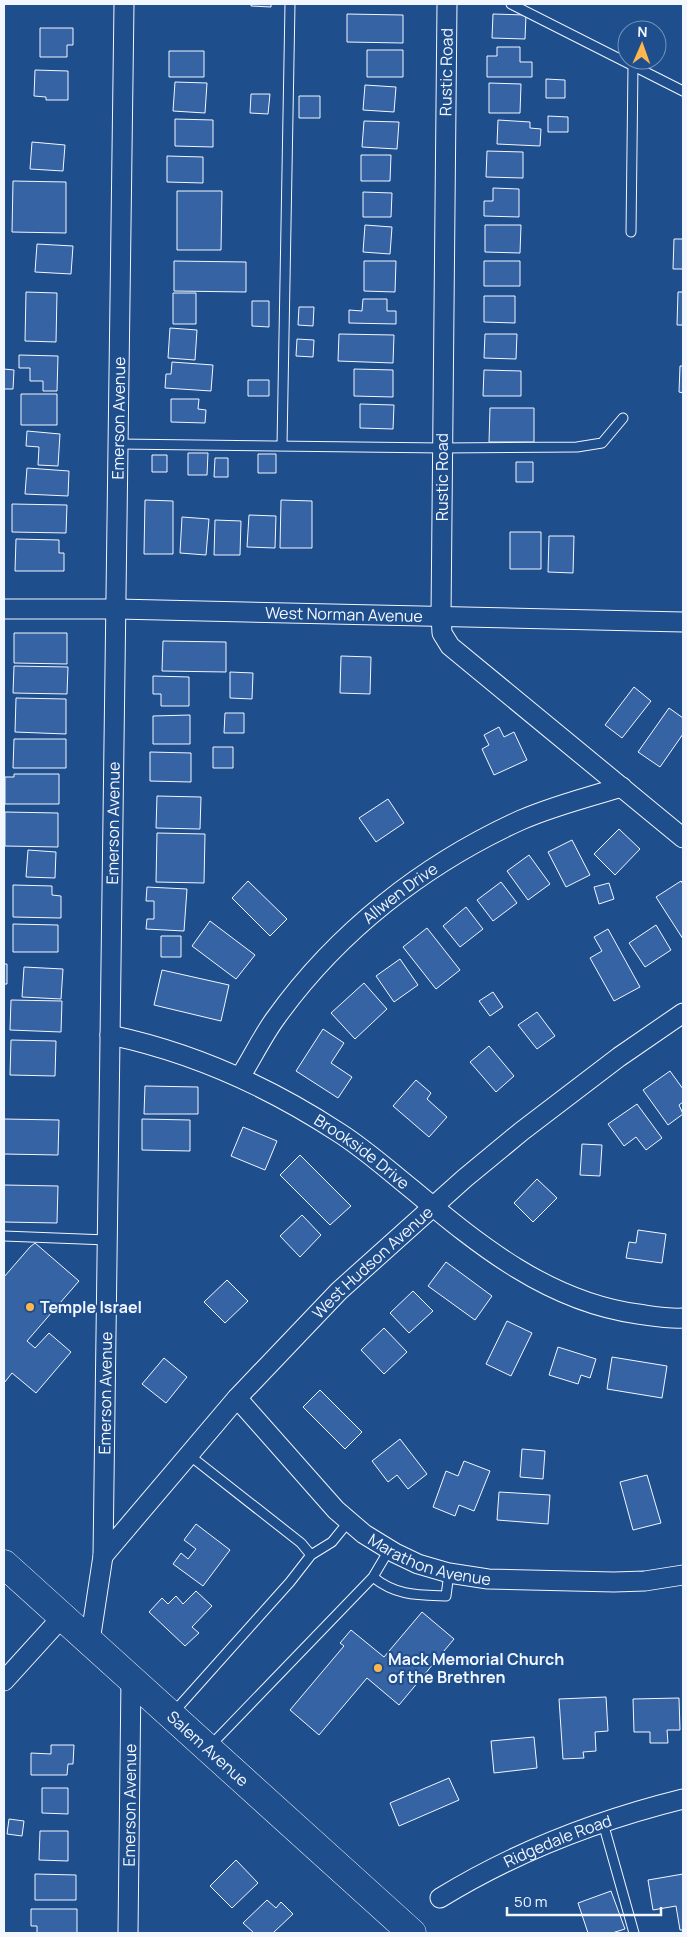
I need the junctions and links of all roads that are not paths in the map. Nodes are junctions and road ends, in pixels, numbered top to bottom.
1 (124, 4) edge
2 (290, 4) edge
3 (447, 4) edge
4 (510, 4) edge
5 (617, 58) edge
6 (633, 70) edge
7 (641, 70) edge
8 (683, 91) edge
9 (631, 232) dead end
10 (623, 418) dead end
11 (119, 444) junction
12 (282, 446) junction
13 (442, 448) junction
14 (4, 609) edge
15 (117, 609) junction
16 (440, 616) junction
17 (683, 622) edge
18 (622, 787) junction
19 (683, 838) edge
20 (683, 1013) edge
21 (110, 1035) junction
22 (240, 1077) junction
23 (432, 1207) junction
24 (4, 1236) edge
25 (107, 1240) junction
26 (683, 1318) edge
27 (238, 1398) junction
28 (189, 1455) junction
29 (349, 1522) junction
30 (389, 1550) junction
31 (311, 1555) junction
32 (103, 1556) junction
33 (4, 1564) edge
34 (449, 1573) junction
35 (683, 1575) edge
36 (373, 1577) junction
37 (62, 1616) junction
38 (90, 1641) junction
39 (130, 1678) junction
40 (4, 1681) edge
41 (171, 1715) junction
42 (208, 1748) junction
43 (683, 1799) edge
44 (603, 1823) junction
45 (440, 1898) dead end
46 (128, 1933) edge
47 (412, 1933) edge
48 (634, 1933) edge

1 - 11 street, Emerson Avenue
2 - 12 lane
3 - 13 street, Rustic Road
4 - 5 lane
6 - 9 lane
7 - 8 lane
10 - 13 lane
11 - 12 lane
11 - 15 street, Emerson Avenue
12 - 13 lane
13 - 16 street, Rustic Road
14 - 15 street, West Norman Avenue
15 - 16 street, West Norman Avenue
15 - 21 street, Emerson Avenue
16 - 17 street, West Norman Avenue
16 - 18 street, Rustic Road
18 - 19 street, Rustic Road
18 - 22 street, Allwen Drive
20 - 23 street, West Hudson Avenue
21 - 22 street, Brookside Drive
21 - 25 street, Emerson Avenue
22 - 23 street, Brookside Drive
23 - 26 street, Brookside Drive
23 - 27 street, West Hudson Avenue
24 - 25 lane
25 - 32 street, Emerson Avenue
27 - 28 street, West Hudson Avenue
27 - 29 street, Marathon Avenue
28 - 31 lane
28 - 32 street, West Hudson Avenue
29 - 30 street, Marathon Avenue
29 - 31 lane
30 - 34 street, Marathon Avenue
30 - 36 lane
31 - 41 lane
32 - 38 street, Emerson Avenue
33 - 37 main road, Salem Avenue
34 - 35 street, Marathon Avenue
34 - 36 lane
36 - 42 lane
37 - 38 main road, Salem Avenue
37 - 40 street
38 - 39 main road, Salem Avenue
39 - 41 main road, Salem Avenue
39 - 46 street, Emerson Avenue
41 - 42 main road, Salem Avenue
42 - 47 main road, Salem Avenue
43 - 44 street, Ridgedale Road
44 - 45 street, Ridgedale Road
44 - 48 lane

